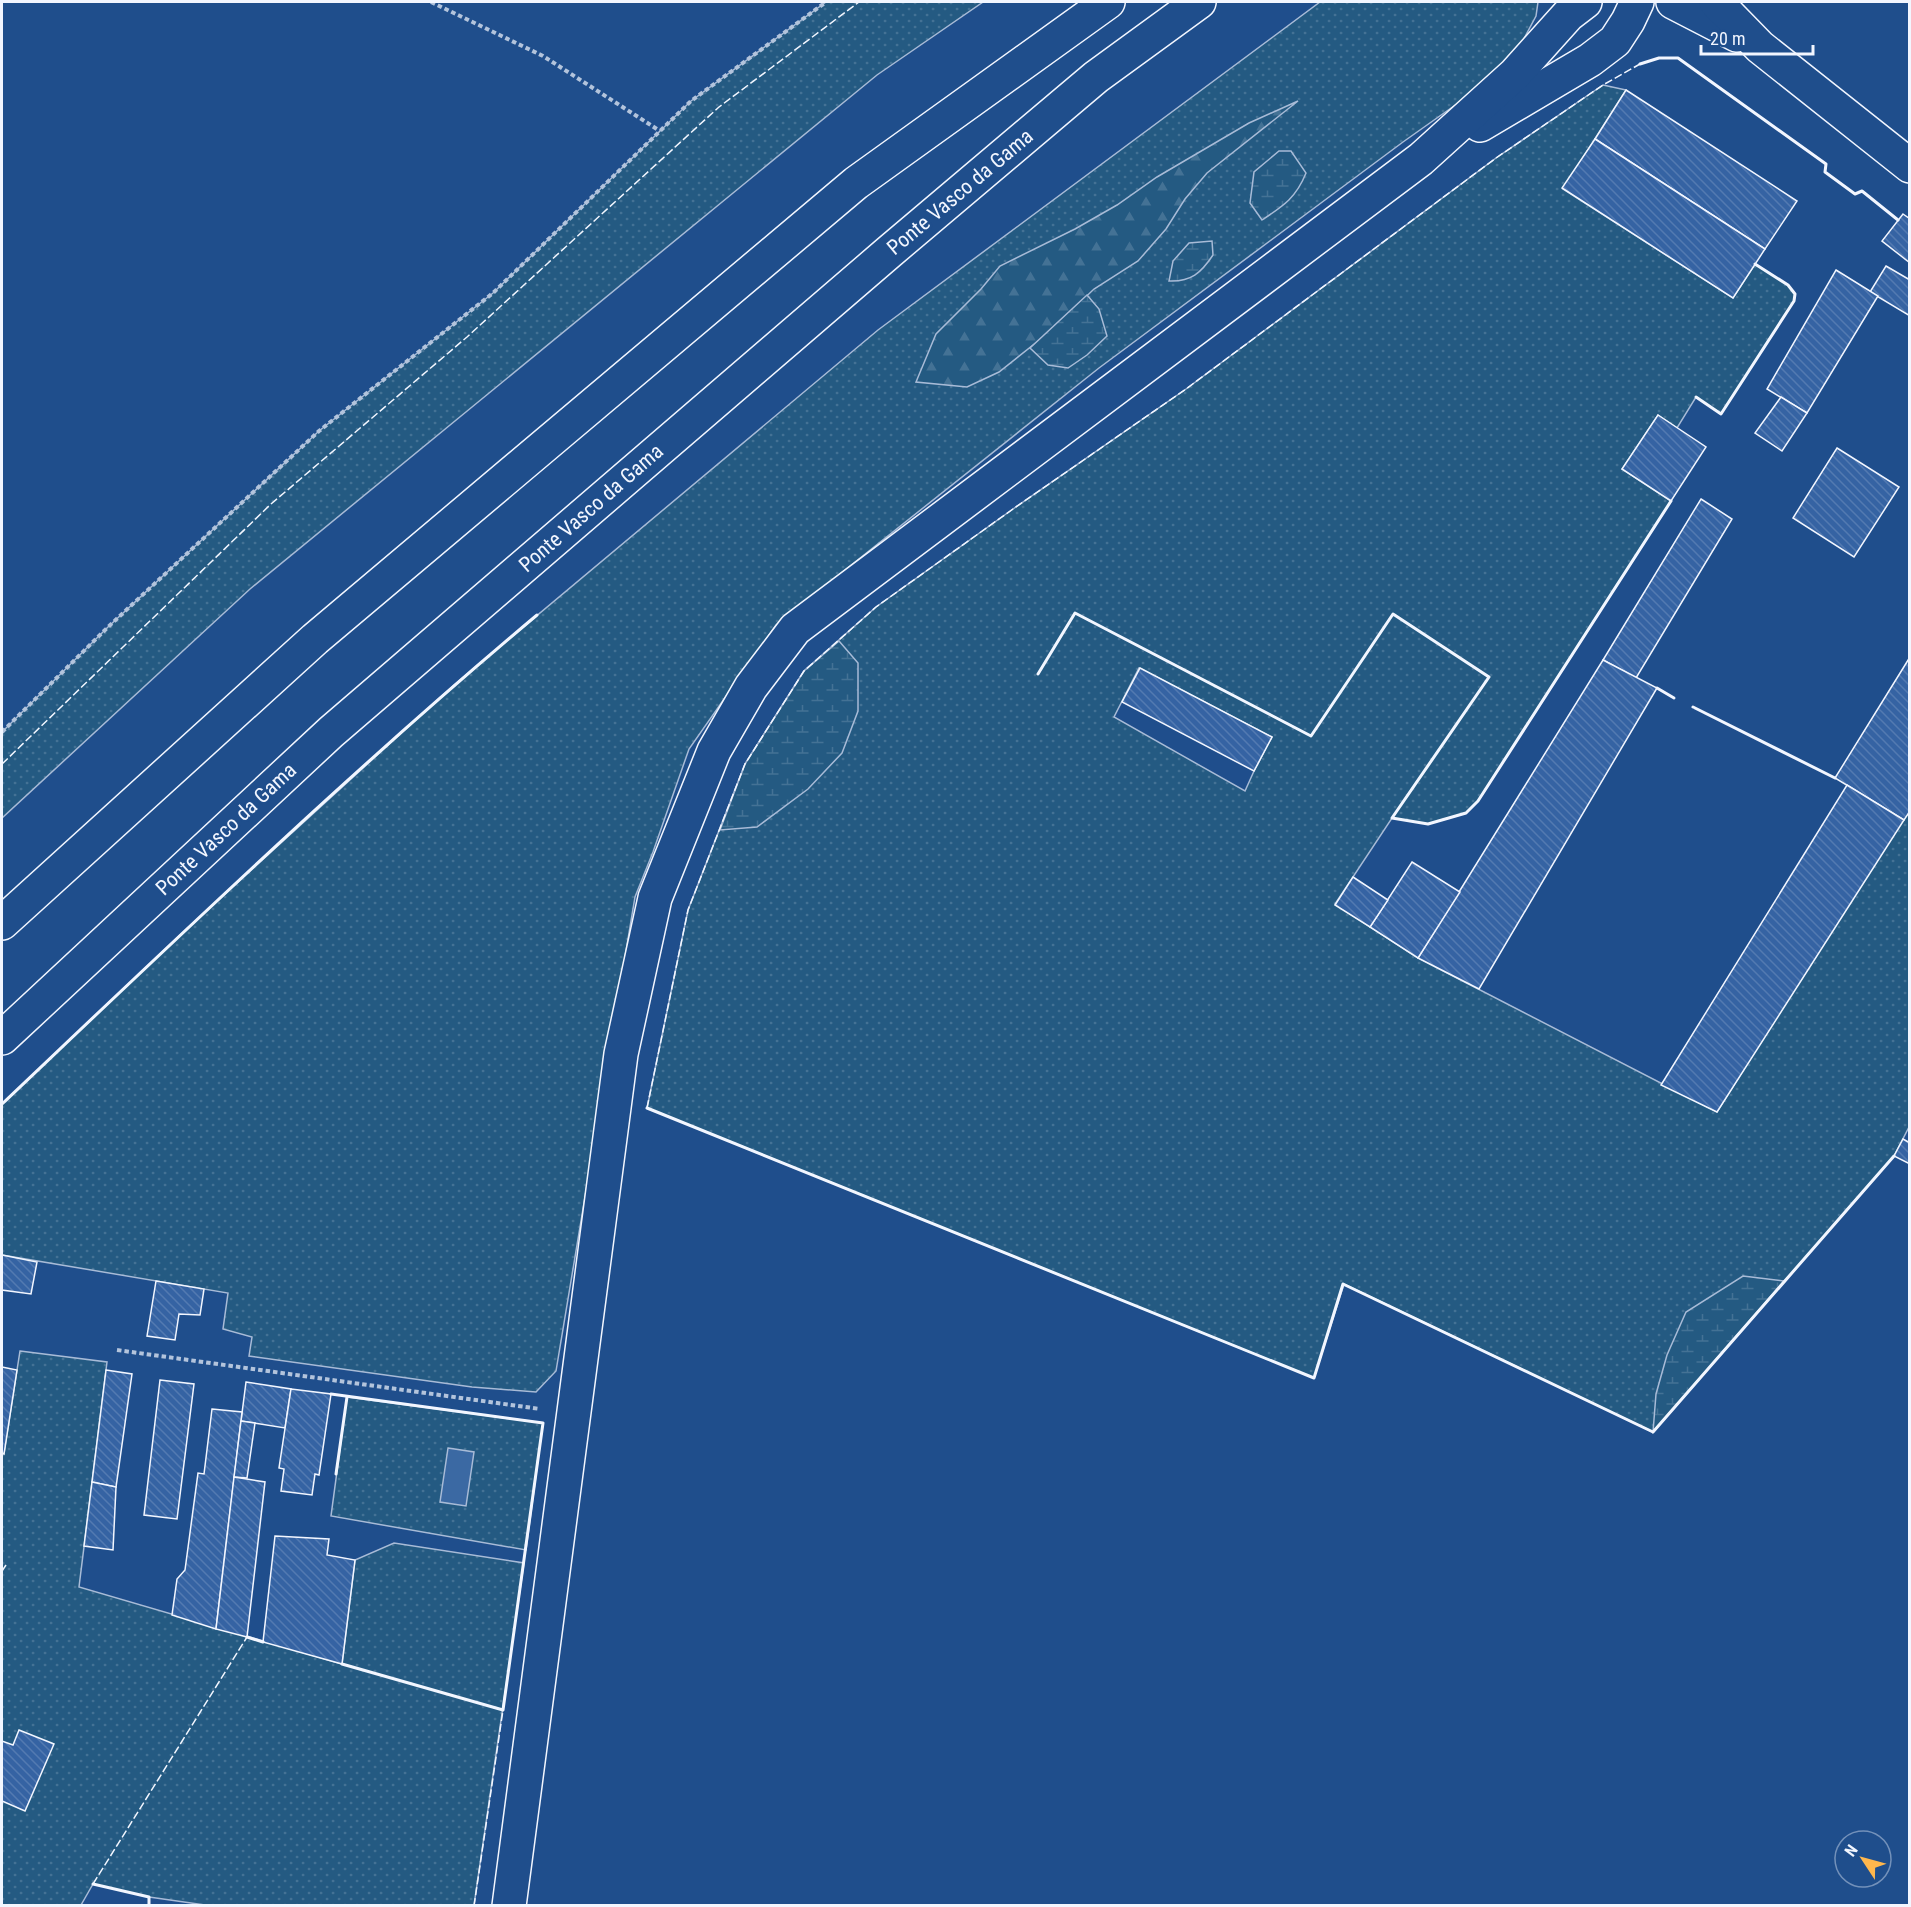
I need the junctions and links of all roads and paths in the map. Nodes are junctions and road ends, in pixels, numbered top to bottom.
1 (431, 2) edge
2 (826, 2) edge
3 (1108, 2) edge
4 (1199, 2) edge
5 (1557, 2) edge
6 (1585, 2) edge
7 (1637, 2) edge
8 (1673, 2) edge
9 (1716, 2) edge
10 (1760, 47) junction
11 (1532, 56) junction
12 (660, 131) junction
13 (1422, 159) junction
14 (1910, 166) edge
15 (2, 732) edge
16 (2, 923) edge
17 (2, 1038) edge
18 (117, 1350) dead end
19 (573, 1414) junction
20 (509, 1905) edge

1 - 12 path
2 - 12 path
3 - 16 main road
4 - 17 main road, Ponte Vasco da Gama
5 - 11 main road
6 - 11 main road
7 - 13 main road
8 - 10 main road
9 - 10 main road
10 - 14 main road
11 - 13 main road
12 - 15 path
13 - 19 main road
18 - 19 path
19 - 20 main road

